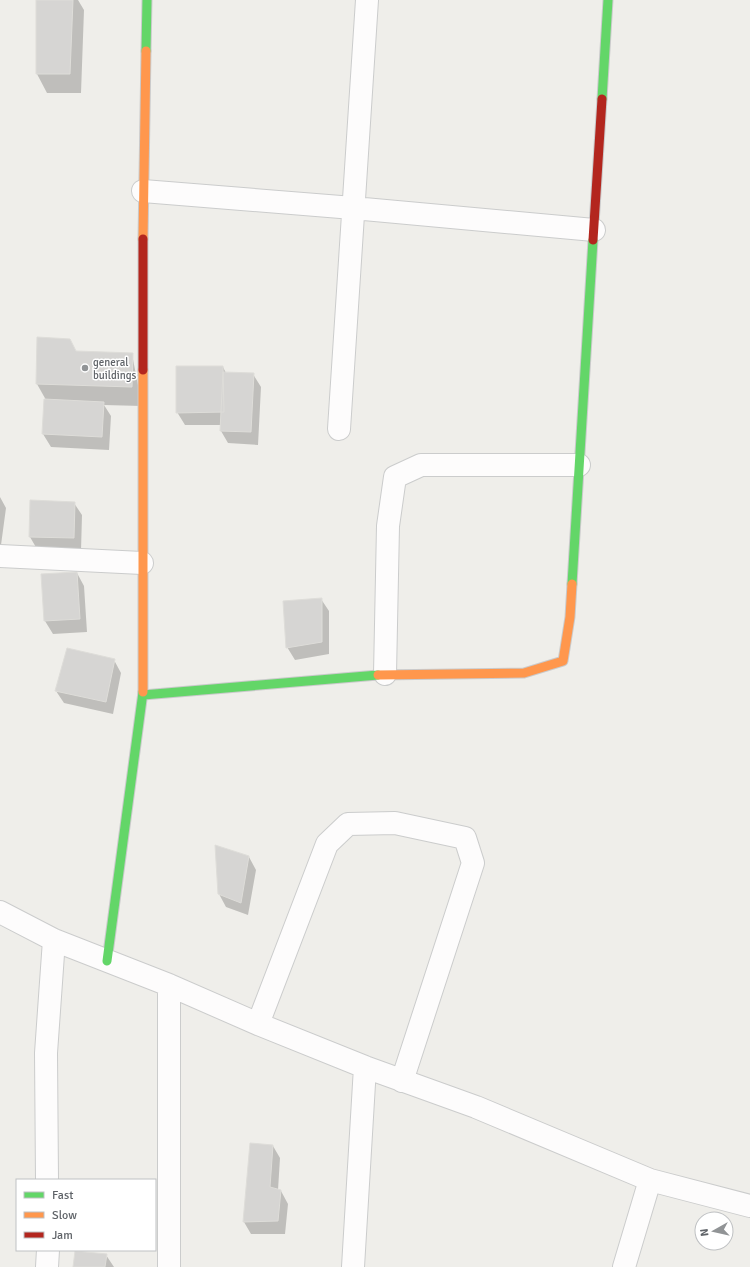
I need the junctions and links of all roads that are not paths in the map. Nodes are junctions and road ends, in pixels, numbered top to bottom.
1 (147, 0) edge
2 (367, 0) edge
3 (608, 0) edge
4 (143, 191) junction
5 (353, 208) junction
6 (594, 230) junction
7 (340, 429) dead end
8 (579, 465) junction
9 (0, 556) edge
10 (142, 563) junction
11 (385, 674) junction
12 (143, 695) junction
13 (0, 912) edge
14 (54, 940) junction
15 (107, 961) junction
16 (169, 985) junction
17 (258, 1024) junction
18 (365, 1067) junction
19 (402, 1081) junction
20 (47, 1179) edge
21 (650, 1180) junction
22 (750, 1206) edge
23 (48, 1251) edge
24 (47, 1267) edge
25 (169, 1267) edge
26 (353, 1267) edge
27 (624, 1267) edge

1 - 4 street
2 - 5 street
3 - 6 street
4 - 5 street
4 - 10 street
5 - 6 street
5 - 7 street
6 - 8 street
8 - 11 street
8 - 11 street
9 - 10 street
10 - 12 street
11 - 12 street
12 - 15 street
13 - 14 street
14 - 15 street
14 - 20 street
15 - 16 street
16 - 17 street
16 - 25 street
17 - 18 street
17 - 19 street
18 - 19 street
18 - 26 street
19 - 21 street
21 - 22 street
21 - 27 street
23 - 24 street

